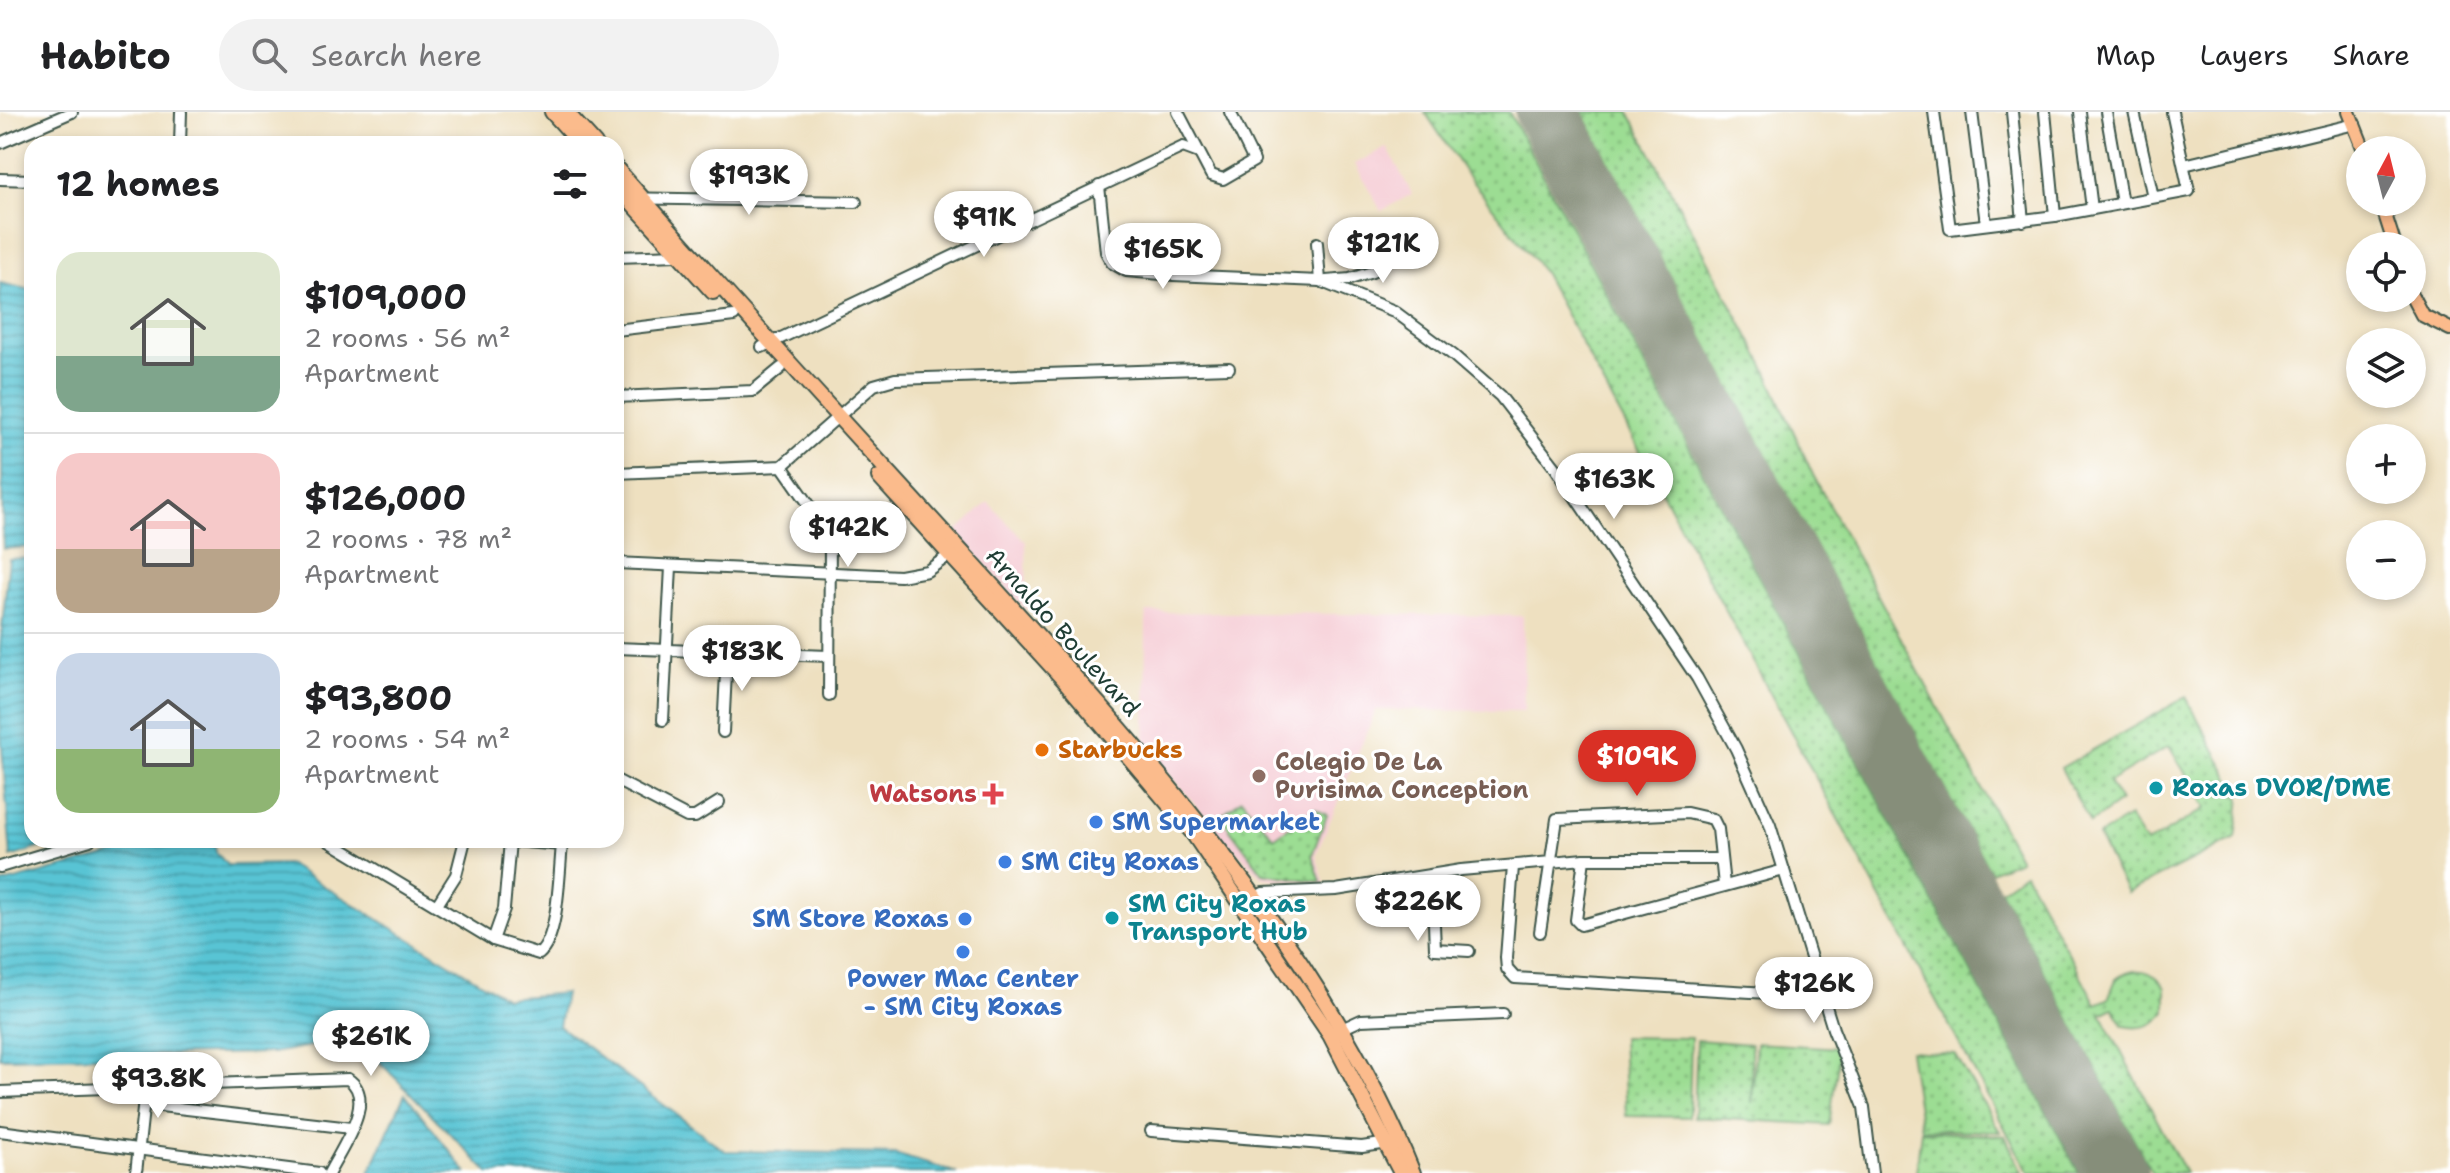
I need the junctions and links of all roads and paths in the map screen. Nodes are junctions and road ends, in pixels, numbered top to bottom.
1 (72, 112) edge
2 (181, 112) edge
3 (552, 112) edge
4 (566, 112) edge
5 (1178, 112) edge
6 (1230, 112) edge
7 (1934, 112) edge
8 (1972, 112) edge
9 (2012, 112) edge
10 (2045, 112) edge
11 (2080, 112) edge
12 (2106, 112) edge
13 (2134, 112) edge
14 (2172, 112) edge
15 (2352, 118) edge
16 (1188, 131) junction
17 (180, 136) edge
18 (579, 136) edge
19 (0, 143) edge
20 (1183, 147) junction
21 (1199, 153) junction
22 (2184, 165) junction
23 (624, 177) edge
24 (0, 179) edge
25 (24, 180) edge
26 (1099, 186) junction
27 (2153, 197) junction
28 (624, 198) edge
29 (642, 198) junction
30 (624, 201) edge
31 (856, 202) dead end
32 (2122, 203) junction
33 (2092, 209) junction
34 (2055, 216) junction
35 (2023, 221) junction
36 (1986, 224) junction
37 (1424, 230) dead end
38 (1317, 243) dead end
39 (679, 255) junction
40 (624, 257) edge
41 (702, 272) junction
42 (1320, 281) junction
43 (2420, 312) edge
44 (734, 316) junction
45 (624, 329) edge
46 (2450, 329) edge
47 (766, 344) junction
48 (781, 368) junction
49 (1229, 368) dead end
50 (624, 397) edge
51 (833, 420) junction
52 (782, 466) junction
53 (624, 473) edge
54 (954, 552) junction
55 (624, 564) edge
56 (671, 567) junction
57 (831, 574) junction
58 (624, 648) edge
59 (667, 651) junction
60 (727, 653) junction
61 (829, 656) junction
62 (829, 695) dead end
63 (663, 720) dead end
64 (723, 732) dead end
65 (624, 784) edge
66 (719, 802) dead end
67 (63, 848) edge
68 (341, 848) edge
69 (463, 848) edge
70 (509, 848) edge
71 (561, 848) edge
72 (1584, 859) junction
73 (1720, 859) junction
74 (1548, 864) junction
75 (1513, 866) junction
76 (0, 867) edge
77 (1784, 870) junction
78 (1432, 875) junction
79 (1724, 885) junction
80 (1238, 886) junction
81 (1253, 899) junction
82 (437, 905) junction
83 (1540, 932) dead end
84 (493, 940) junction
85 (1469, 951) dead end
86 (1768, 993) dead end
87 (1503, 1014) dead end
88 (1336, 1032) junction
89 (148, 1063) dead end
90 (145, 1086) junction
91 (0, 1092) edge
92 (143, 1104) junction
93 (351, 1128) junction
94 (0, 1131) edge
95 (1151, 1131) dead end
96 (1394, 1140) junction
97 (138, 1150) junction
98 (136, 1173) edge
99 (319, 1173) edge
100 (329, 1173) edge
101 (1401, 1173) edge
102 (1413, 1173) edge
103 (1872, 1173) edge

1 - 19 street
2 - 17 street
3 - 18 highway
4 - 18 highway
5 - 16 street
6 - 21 street
7 - 36 street
8 - 36 street
9 - 35 street
10 - 34 street
11 - 33 street
12 - 32 street
13 - 27 street
14 - 22 street
15 - 22 street
16 - 20 street
16 - 21 street
20 - 21 street
20 - 26 street
22 - 27 street
23 - 29 highway, Arnaldo Boulevard
24 - 25 street
26 - 42 street
26 - 47 street
27 - 32 street
28 - 29 street
29 - 31 street
29 - 41 highway, Arnaldo Boulevard
30 - 39 highway, Arnaldo Boulevard
32 - 33 street
33 - 34 street
34 - 35 street
35 - 36 street
37 - 42 street
38 - 42 street
39 - 40 street
39 - 41 highway, Arnaldo Boulevard
41 - 44 highway, Arnaldo Boulevard
41 - 47 highway, Arnaldo Boulevard
42 - 77 street
43 - 46 main road
44 - 45 street
44 - 47 highway, Arnaldo Boulevard
47 - 48 highway, Arnaldo Boulevard
47 - 51 highway, Arnaldo Boulevard
48 - 50 street
48 - 51 highway, Arnaldo Boulevard
49 - 51 street
51 - 52 street
51 - 54 highway, Arnaldo Boulevard
52 - 53 street
52 - 57 street
54 - 57 street
54 - 80 highway, Arnaldo Boulevard
55 - 56 street
56 - 57 street
56 - 59 street
57 - 61 street
58 - 59 street
59 - 60 street
59 - 63 street
60 - 61 street
60 - 64 street
61 - 62 street
65 - 66 street
67 - 76 street
68 - 82 street
69 - 82 street
70 - 84 street
71 - 84 street
72 - 73 street
72 - 74 street
72 - 79 street
73 - 74 street
73 - 79 street
74 - 75 street
74 - 83 street
75 - 78 street
75 - 86 street
77 - 79 street
77 - 103 street
78 - 81 street
78 - 85 street
80 - 81 highway, Arnaldo Boulevard
80 - 88 highway, Arnaldo Boulevard
81 - 88 highway, Arnaldo Boulevard
82 - 84 street
87 - 88 street
88 - 96 highway, Arnaldo Boulevard
89 - 90 street
90 - 91 street
90 - 92 street
90 - 93 street
92 - 93 street
92 - 97 street
93 - 100 street
94 - 97 street
95 - 96 street
96 - 101 highway, Arnaldo Boulevard
96 - 102 highway, Arnaldo Boulevard
97 - 98 street
97 - 99 street

